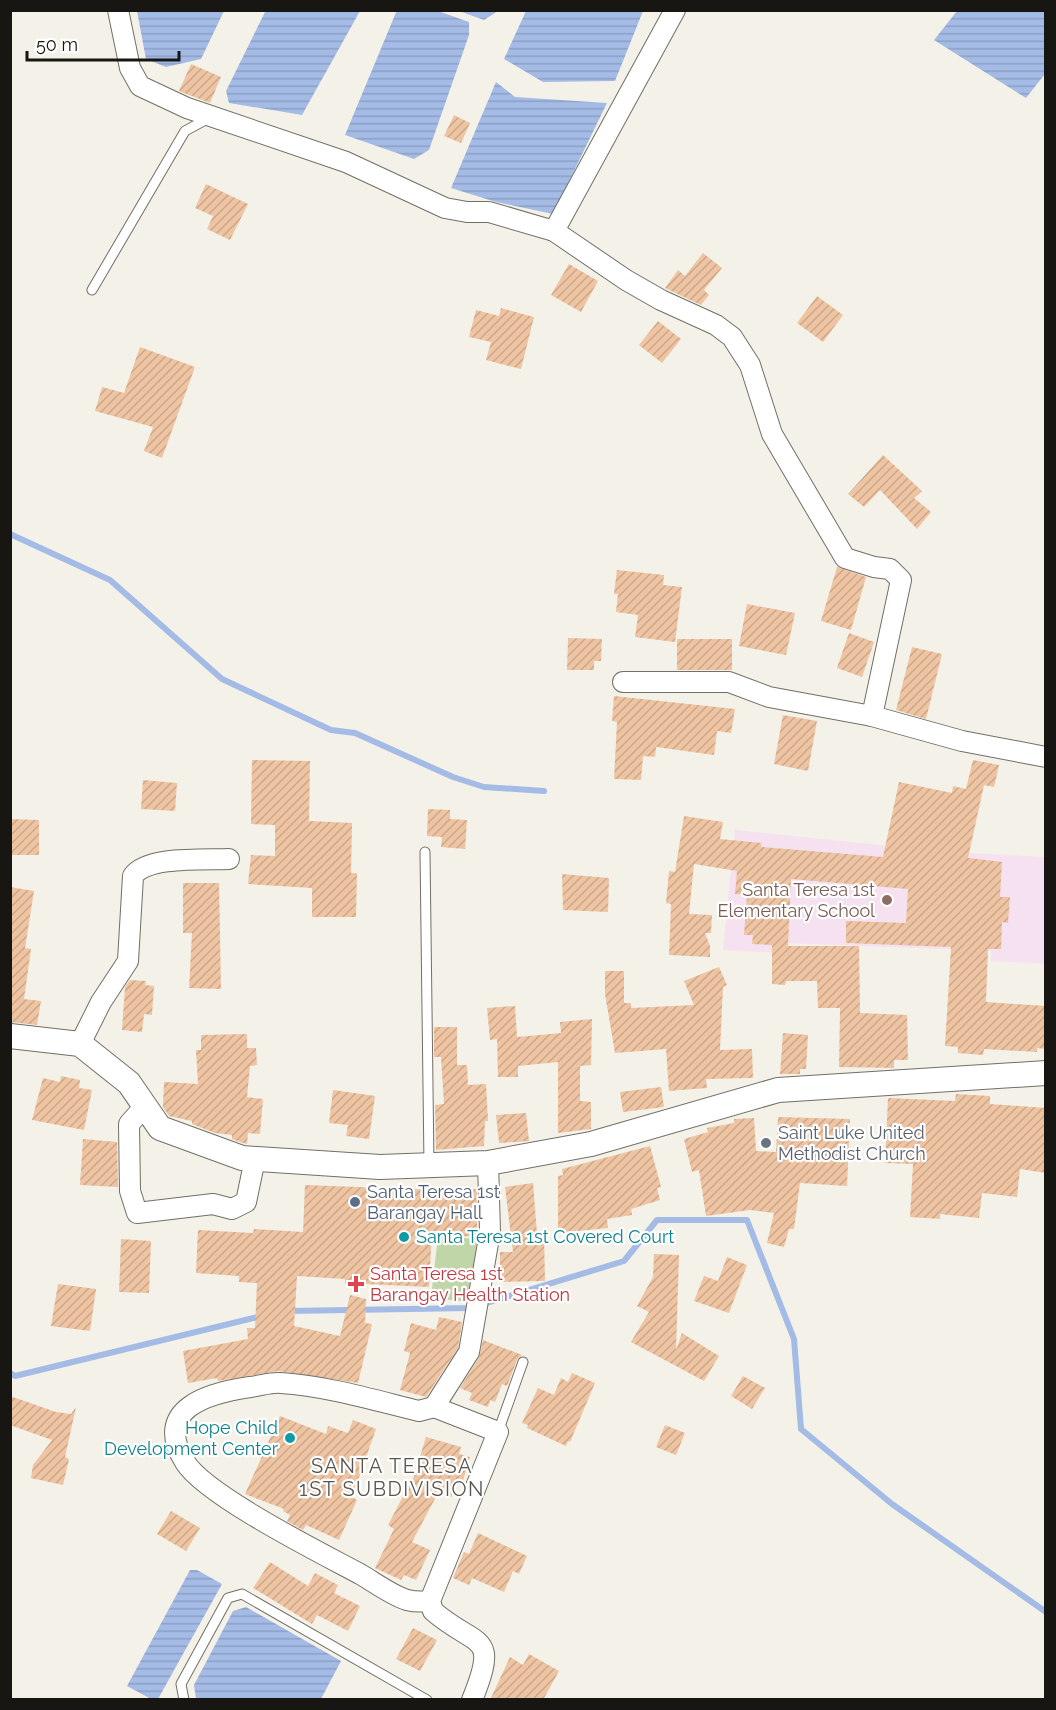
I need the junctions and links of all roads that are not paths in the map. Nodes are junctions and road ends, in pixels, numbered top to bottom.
1 (118, 10) edge
2 (675, 10) edge
3 (211, 116) junction
4 (554, 231) junction
5 (92, 290) dead end
6 (623, 682) dead end
7 (872, 716) junction
8 (1046, 757) edge
9 (425, 852) dead end
10 (229, 859) dead end
11 (10, 1036) edge
12 (80, 1044) junction
13 (1046, 1073) edge
14 (145, 1106) junction
15 (255, 1159) junction
16 (488, 1163) junction
17 (429, 1165) junction
18 (523, 1362) dead end
19 (434, 1407) junction
20 (498, 1432) junction
21 (430, 1601) junction
22 (184, 1700) edge
23 (427, 1700) edge
24 (472, 1700) edge

1 - 3 street
2 - 4 street
3 - 4 street
3 - 5 lane
4 - 7 street
6 - 7 street
7 - 8 street
9 - 17 lane
10 - 12 street
11 - 12 street
12 - 14 street
13 - 16 street
14 - 15 street
14 - 15 street
15 - 17 street
16 - 17 street
16 - 19 street
18 - 20 lane
19 - 20 street
19 - 21 street
20 - 21 street
21 - 24 street
22 - 23 lane

